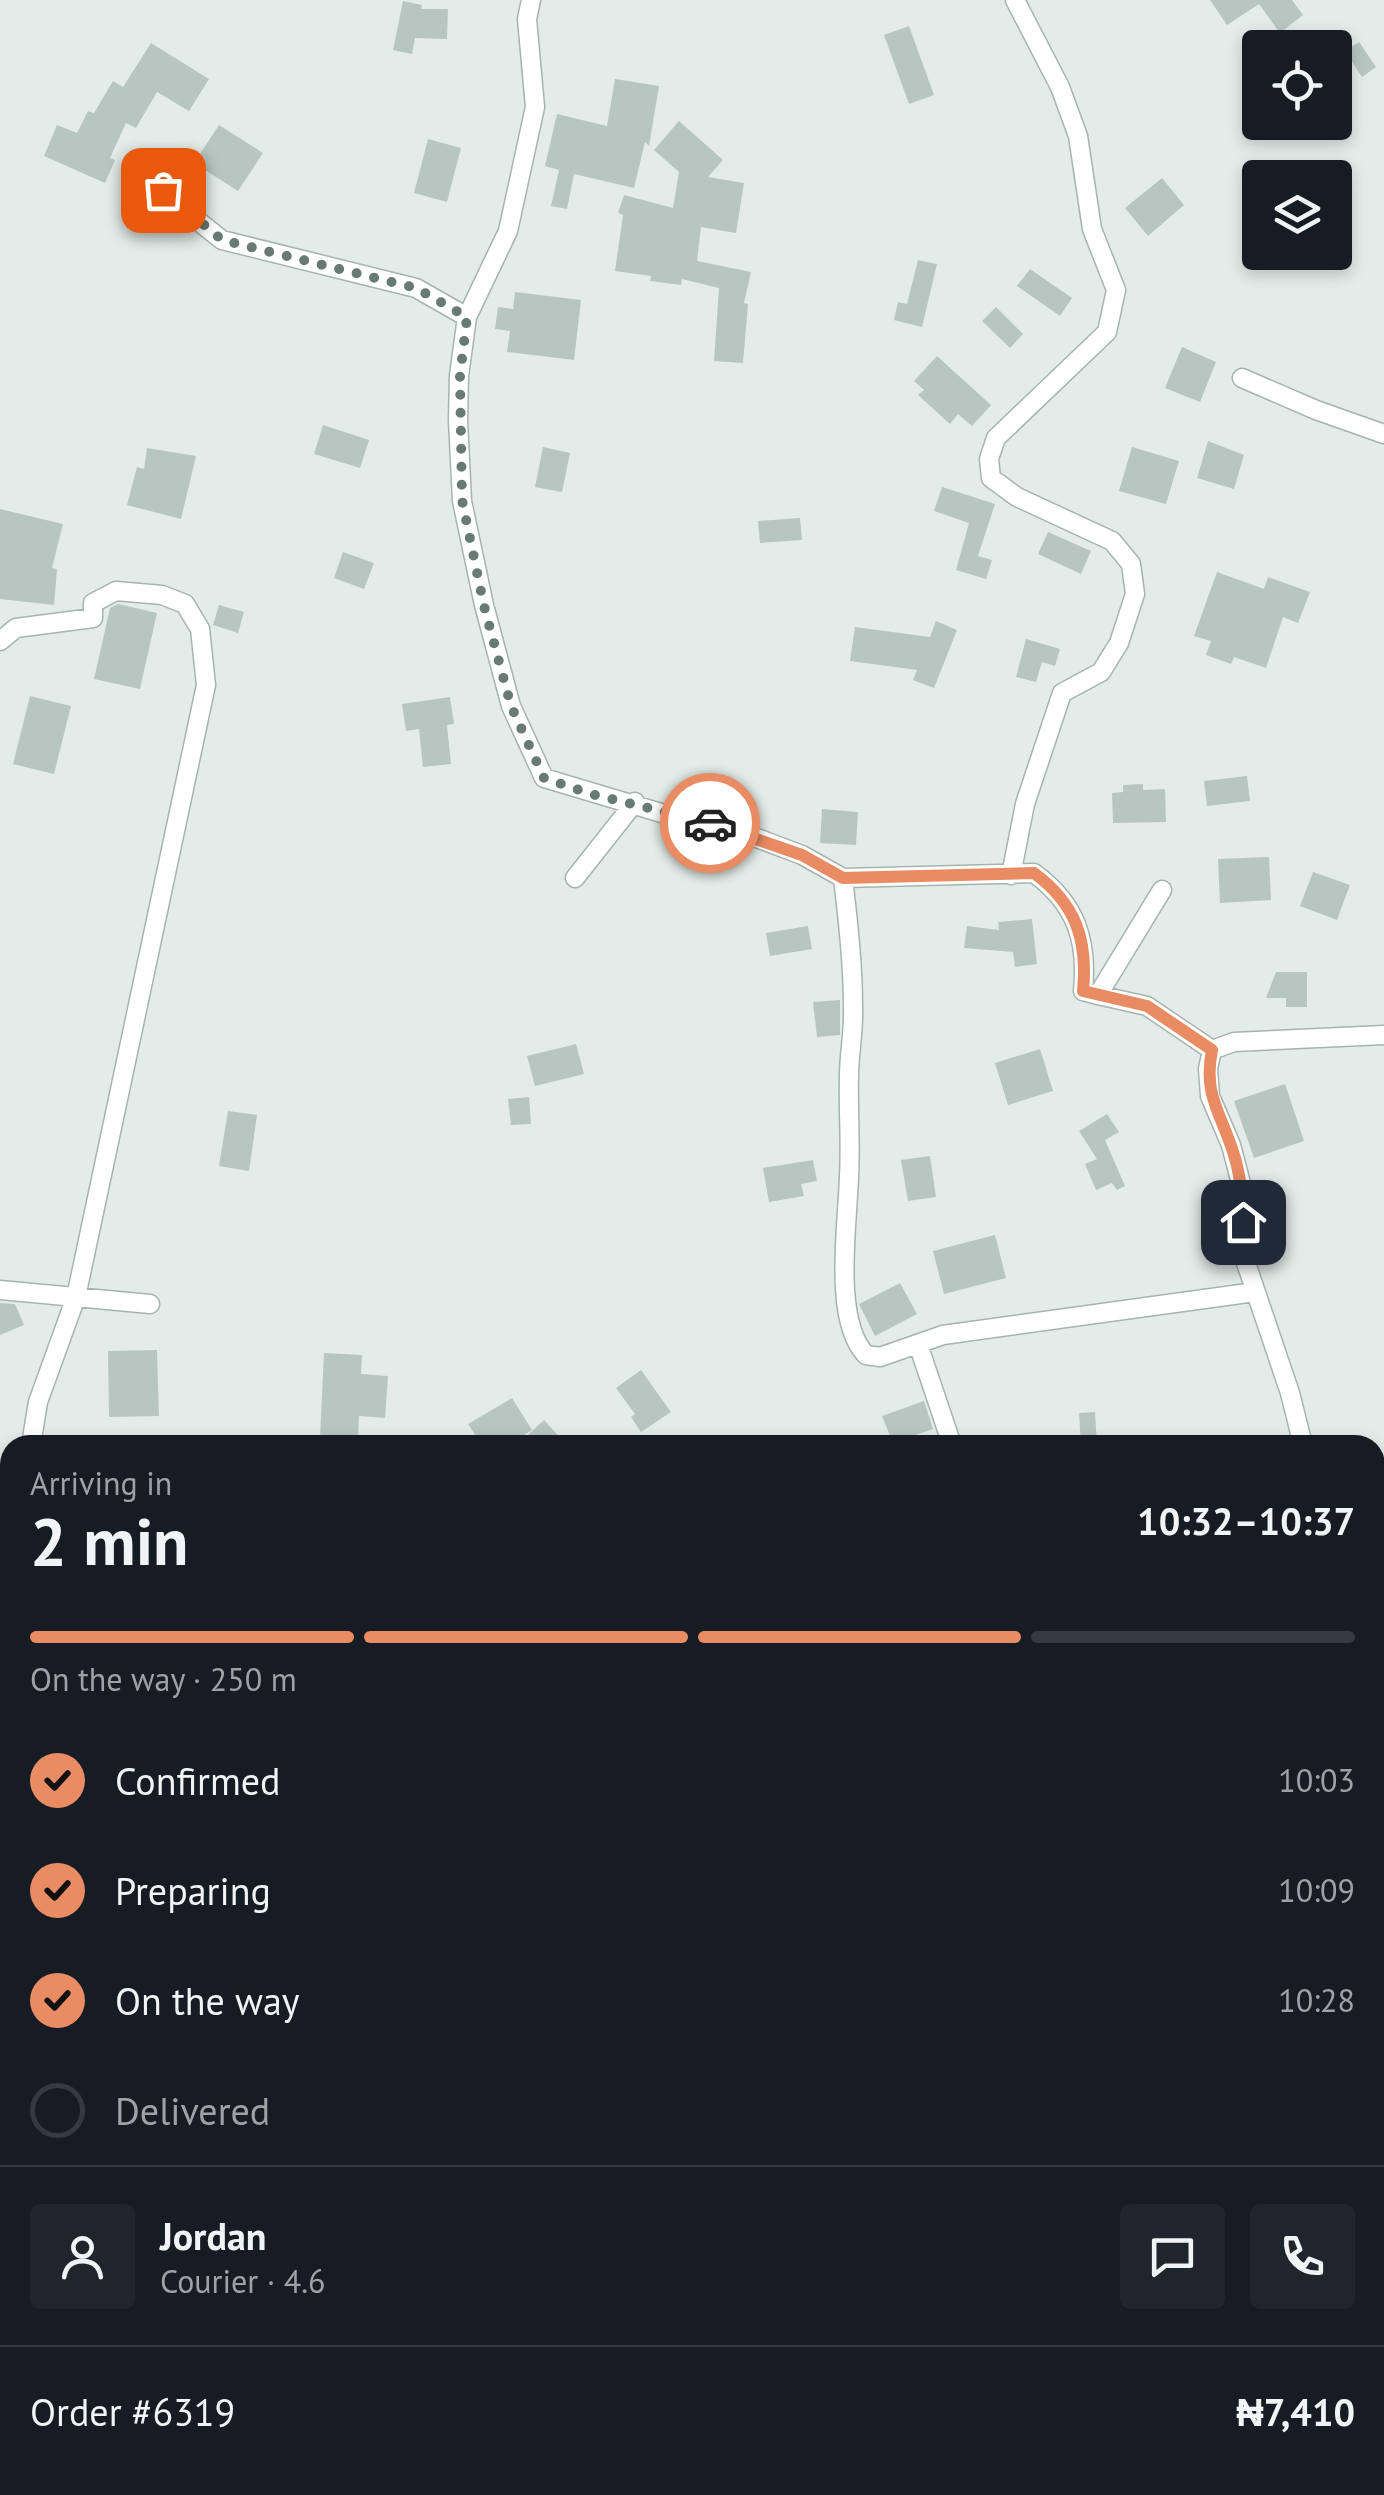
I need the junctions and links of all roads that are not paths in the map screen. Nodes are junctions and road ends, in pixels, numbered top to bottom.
1 (530, 0) edge
2 (1015, 0) edge
3 (148, 176) dead end
4 (467, 317) junction
5 (1242, 378) dead end
6 (1384, 434) edge
7 (0, 641) edge
8 (635, 802) junction
9 (1011, 875) junction
10 (576, 878) dead end
11 (843, 878) junction
12 (1162, 890) dead end
13 (1098, 994) junction
14 (1384, 1035) edge
15 (1212, 1050) junction
16 (0, 1290) edge
17 (1255, 1292) junction
18 (76, 1297) junction
19 (150, 1304) dead end
20 (918, 1344) junction
21 (33, 1435) edge
22 (949, 1435) edge
23 (1300, 1435) edge

1 - 4 street
2 - 9 street
3 - 4 street
4 - 8 street
5 - 6 street
7 - 18 street
8 - 10 street
8 - 11 street
9 - 11 street
9 - 13 street
11 - 20 street
12 - 13 street
13 - 15 street
14 - 15 street
15 - 17 street
16 - 18 street
17 - 20 street
17 - 23 street
18 - 19 street
18 - 21 street
20 - 22 street

